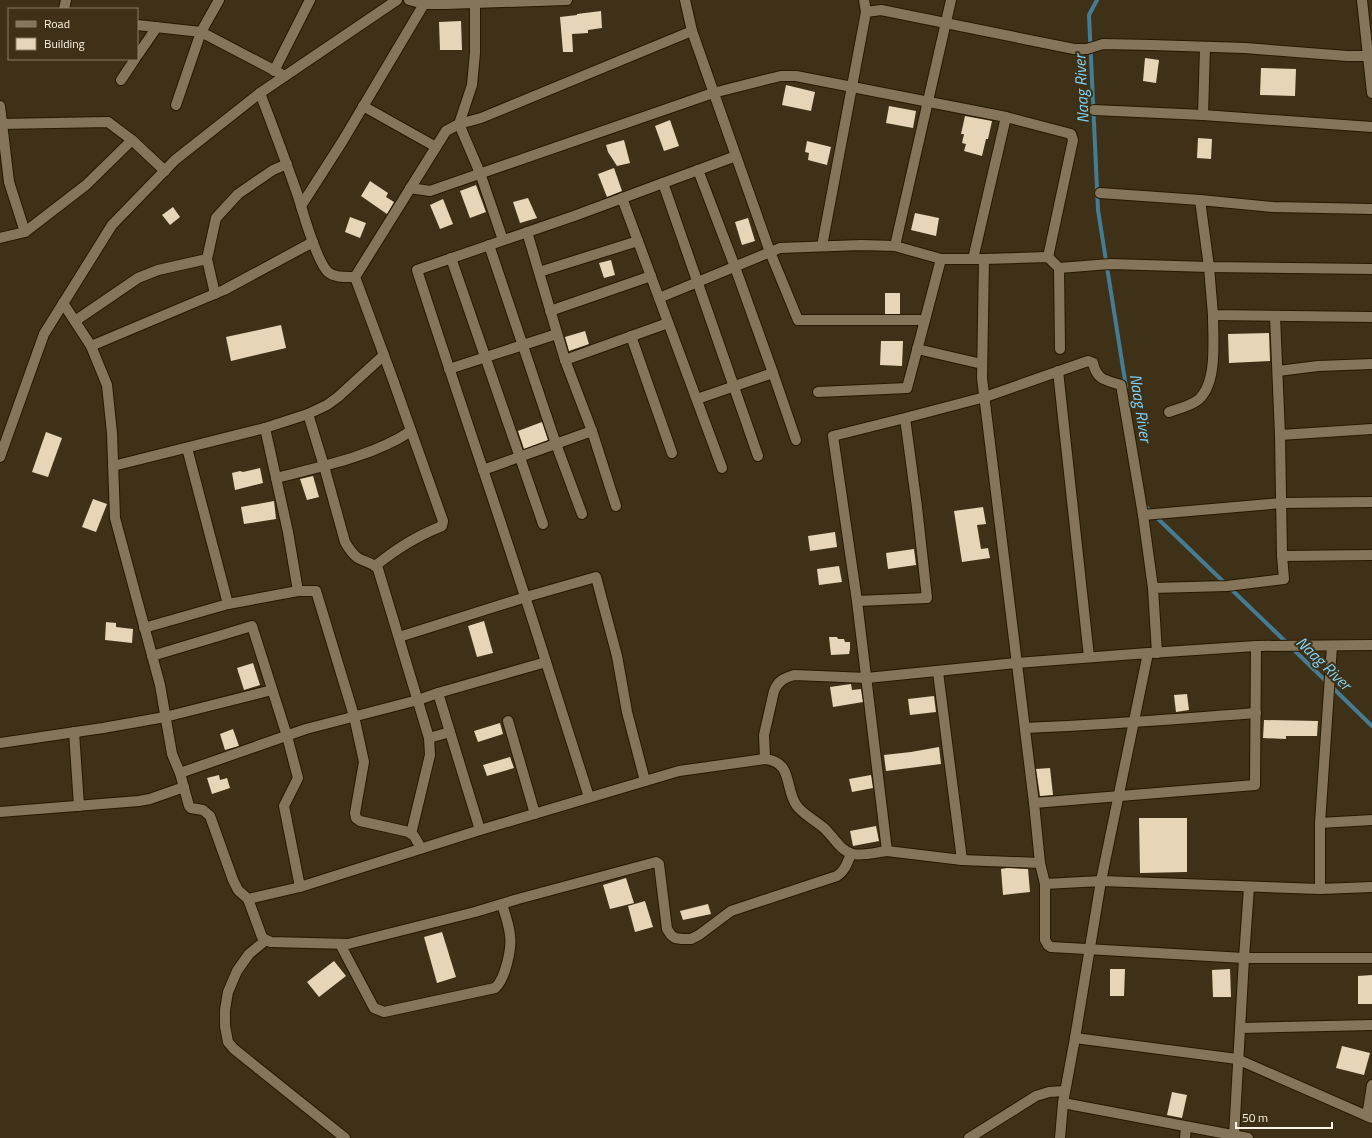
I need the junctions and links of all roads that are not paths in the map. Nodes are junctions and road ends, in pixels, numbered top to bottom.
1 (218, 0) edge
2 (310, 0) edge
3 (397, 0) edge
4 (409, 0) edge
5 (567, 0) edge
6 (685, 0) edge
7 (864, 0) edge
8 (951, 0) edge
9 (1362, 0) edge
10 (475, 3) junction
11 (424, 4) junction
12 (866, 12) junction
13 (946, 24) junction
14 (138, 25) edge
15 (156, 27) junction
16 (692, 31) junction
17 (201, 32) junction
18 (1205, 47) junction
19 (138, 54) edge
20 (1370, 56) edge
21 (134, 60) edge
22 (274, 71) junction
23 (285, 76) junction
24 (120, 80) dead end
25 (852, 86) junction
26 (260, 93) junction
27 (713, 93) junction
28 (1372, 93) edge
29 (927, 102) junction
30 (176, 105) dead end
31 (0, 106) edge
32 (363, 106) junction
33 (1094, 110) dead end
34 (1203, 115) junction
35 (1006, 117) junction
36 (1, 124) edge
37 (459, 124) junction
38 (1372, 127) edge
39 (132, 140) junction
40 (436, 147) junction
41 (736, 156) junction
42 (286, 164) junction
43 (698, 170) junction
44 (165, 171) junction
45 (480, 173) junction
46 (663, 183) junction
47 (410, 188) junction
48 (1100, 193) dead end
49 (622, 198) junction
50 (1200, 200) junction
51 (301, 206) junction
52 (1372, 209) edge
53 (25, 232) junction
54 (527, 232) junction
55 (0, 239) edge
56 (503, 240) junction
57 (638, 241) junction
58 (313, 242) junction
59 (489, 245) junction
60 (822, 246) junction
61 (895, 246) junction
62 (770, 252) junction
63 (451, 258) junction
64 (1048, 258) junction
65 (208, 259) junction
66 (941, 259) junction
67 (973, 259) junction
68 (984, 259) junction
69 (735, 267) junction
70 (1209, 267) junction
71 (1059, 268) junction
72 (1372, 269) edge
73 (539, 272) junction
74 (651, 276) junction
75 (355, 277) junction
76 (697, 283) junction
77 (215, 294) junction
78 (659, 298) junction
79 (63, 303) junction
80 (550, 311) junction
81 (1212, 316) junction
82 (1275, 316) junction
83 (1372, 317) edge
84 (924, 320) junction
85 (75, 321) junction
86 (668, 323) junction
87 (557, 334) junction
88 (631, 336) junction
89 (522, 345) junction
90 (91, 346) junction
91 (917, 349) junction
92 (1060, 349) dead end
93 (384, 355) junction
94 (486, 356) junction
95 (565, 360) junction
96 (982, 364) junction
97 (1372, 364) edge
98 (449, 369) junction
99 (1058, 371) junction
100 (1278, 371) junction
101 (773, 373) junction
102 (733, 386) junction
103 (818, 392) dead end
104 (985, 397) junction
105 (697, 399) junction
106 (1169, 412) dead end
107 (308, 414) junction
108 (905, 418) junction
109 (265, 428) junction
110 (1372, 429) edge
111 (411, 431) junction
112 (592, 431) junction
113 (1280, 435) junction
114 (796, 440) dead end
115 (556, 444) junction
116 (187, 448) junction
117 (672, 453) dead end
118 (520, 456) junction
119 (758, 456) dead end
120 (0, 457) edge
121 (113, 466) junction
122 (324, 466) junction
123 (722, 468) dead end
124 (483, 470) junction
125 (276, 478) junction
126 (1372, 502) edge
127 (1282, 503) junction
128 (616, 506) dead end
129 (582, 514) dead end
130 (1143, 515) junction
131 (543, 524) dead end
132 (1372, 555) edge
133 (1282, 556) junction
134 (377, 568) junction
135 (1153, 588) junction
136 (298, 590) junction
137 (526, 597) junction
138 (857, 601) junction
139 (228, 604) junction
140 (144, 628) junction
141 (399, 637) junction
142 (1372, 645) edge
143 (1256, 646) junction
144 (1332, 646) junction
145 (1152, 653) junction
146 (152, 656) junction
147 (1089, 657) junction
148 (546, 662) junction
149 (1016, 663) junction
150 (938, 672) junction
151 (867, 678) junction
152 (272, 690) junction
153 (438, 693) junction
154 (418, 700) junction
155 (1256, 713) junction
156 (354, 716) junction
157 (166, 717) junction
158 (508, 721) dead end
159 (1134, 723) junction
160 (1025, 728) junction
161 (74, 732) junction
162 (450, 732) junction
163 (288, 736) junction
164 (429, 738) junction
165 (0, 743) edge
166 (765, 758) junction
167 (180, 773) junction
168 (645, 781) junction
169 (184, 787) junction
170 (1119, 796) junction
171 (589, 798) junction
172 (1034, 803) junction
173 (78, 806) junction
174 (0, 812) edge
175 (535, 814) junction
176 (1372, 820) edge
177 (1320, 823) junction
178 (480, 830) junction
179 (411, 834) junction
180 (420, 848) junction
181 (887, 851) junction
182 (851, 854) junction
183 (962, 860) junction
184 (1040, 863) junction
185 (1101, 881) junction
186 (1045, 884) junction
187 (300, 887) junction
188 (1250, 887) junction
189 (1372, 887) edge
190 (1320, 889) junction
191 (248, 899) junction
192 (502, 904) junction
193 (266, 940) junction
194 (340, 944) junction
195 (1090, 949) junction
196 (1244, 958) junction
197 (1372, 958) edge
198 (1372, 1025) edge
199 (1240, 1028) junction
200 (1076, 1038) junction
201 (1237, 1060) junction
202 (1372, 1085) edge
203 (1065, 1091) junction
204 (1062, 1103) junction
205 (1370, 1117) edge
206 (1186, 1127) junction
207 (1234, 1136) junction
208 (345, 1138) edge
209 (969, 1138) edge
210 (1060, 1138) edge
211 (1185, 1138) edge
212 (1248, 1138) edge

1 - 17 street
2 - 22 street
3 - 23 street
4 - 11 street
5 - 10 street
6 - 16 street
7 - 12 street
8 - 13 street
9 - 20 street
10 - 11 street
10 - 37 street
11 - 32 street
12 - 13 street
12 - 25 street
13 - 18 street
13 - 29 street
14 - 15 street
15 - 17 street
15 - 19 street
16 - 27 street
16 - 37 street
17 - 22 street
17 - 30 street
18 - 20 street
18 - 34 street
20 - 28 street
21 - 24 street
22 - 23 street
23 - 26 street
25 - 27 street
25 - 29 street
25 - 60 street
26 - 42 street
26 - 44 street
27 - 41 street
27 - 45 street
29 - 35 street
29 - 61 street
31 - 36 street
32 - 40 street
32 - 51 street
33 - 34 street
34 - 38 street
35 - 64 street
35 - 67 street
36 - 39 street
36 - 53 street
37 - 40 street
37 - 45 street
39 - 44 street
39 - 53 street
40 - 47 street
41 - 43 street
41 - 62 street
42 - 51 street
42 - 65 street
43 - 46 street
43 - 69 street
44 - 79 street
45 - 47 street
45 - 56 street
46 - 49 street
46 - 76 street
47 - 75 street
48 - 50 street
49 - 54 street
49 - 57 street
50 - 52 street
50 - 70 street
51 - 58 street
53 - 55 street
54 - 56 street
54 - 73 street
56 - 59 street
57 - 73 street
57 - 74 street
58 - 75 street
58 - 77 street
59 - 63 street
59 - 89 street
60 - 61 street
60 - 62 street
61 - 66 street
62 - 69 street
62 - 84 street
63 - 94 street
63 - 98 street
64 - 68 street
64 - 71 street
65 - 77 street
65 - 85 street
66 - 67 street
66 - 84 street
67 - 68 street
68 - 96 street
69 - 76 street
69 - 101 street
70 - 71 street
70 - 72 street
70 - 81 street
71 - 92 street
73 - 80 street
74 - 78 street
74 - 80 street
75 - 93 street
76 - 78 street
76 - 102 street
77 - 90 street
78 - 86 street
79 - 85 street
79 - 120 street
80 - 87 street
81 - 82 street
81 - 106 street
82 - 83 street
82 - 100 street
84 - 91 street
85 - 90 street
86 - 88 street
86 - 105 street
87 - 89 street
87 - 95 street
88 - 95 street
88 - 117 street
89 - 94 street
89 - 115 street
90 - 121 street
91 - 96 street
91 - 103 street
93 - 107 street
93 - 111 street
94 - 98 street
94 - 118 street
95 - 112 street
96 - 104 street
97 - 100 street
98 - 124 street
99 - 104 street
99 - 130 street
99 - 147 street
100 - 113 street
101 - 102 street
101 - 114 street
102 - 105 street
102 - 119 street
104 - 108 street
104 - 149 street
105 - 123 street
107 - 109 street
107 - 122 street
108 - 138 street
108 - 138 street
109 - 116 street
109 - 125 street
110 - 113 street
111 - 122 street
111 - 134 street
112 - 115 street
112 - 128 street
113 - 127 street
115 - 118 street
115 - 129 street
116 - 121 street
116 - 139 street
118 - 124 street
118 - 131 street
121 - 140 street
122 - 125 street
122 - 134 street
124 - 137 street
125 - 136 street
126 - 127 street
127 - 130 street
127 - 133 street
130 - 135 street
132 - 133 street
133 - 135 street
134 - 141 street
135 - 145 street
136 - 139 street
136 - 156 street
137 - 141 street
137 - 148 street
137 - 168 street
138 - 151 street
139 - 140 street
140 - 146 street
141 - 154 street
142 - 144 street
143 - 144 street
143 - 145 street
143 - 155 street
144 - 177 street
145 - 147 street
145 - 159 street
146 - 152 street
146 - 157 street
147 - 149 street
148 - 153 street
148 - 171 street
149 - 150 street
149 - 160 street
150 - 151 street
150 - 183 street
151 - 166 street
151 - 181 street
152 - 157 street
152 - 163 street
153 - 154 street
153 - 162 street
154 - 156 street
154 - 164 street
155 - 159 street
155 - 170 street
156 - 163 street
156 - 179 street
157 - 161 street
157 - 167 street
158 - 175 street
159 - 160 street
159 - 170 street
160 - 172 street
161 - 165 street
161 - 173 street
162 - 164 street
162 - 178 street
163 - 167 street
163 - 187 street
164 - 179 street
166 - 168 street
166 - 182 street
167 - 169 street
168 - 171 street
169 - 173 street
169 - 191 street
170 - 172 street
170 - 185 street
171 - 175 street
172 - 184 street
173 - 174 street
175 - 178 street
176 - 177 street
177 - 190 street
178 - 180 street
179 - 180 street
180 - 187 street
181 - 182 street
181 - 183 street
182 - 192 street
183 - 184 street
184 - 186 street
185 - 186 street
185 - 188 street
185 - 195 street
186 - 195 street
187 - 191 street
188 - 190 street
188 - 196 street
189 - 190 street
191 - 193 street
192 - 194 street
192 - 194 street
193 - 194 street
193 - 208 street
195 - 196 street
195 - 200 street
196 - 197 street
196 - 199 street
198 - 199 street
199 - 201 street
200 - 201 street
200 - 203 street
201 - 205 street
201 - 207 street
202 - 205 street
203 - 204 street
203 - 209 street
204 - 206 street
204 - 210 street
206 - 207 street
206 - 211 street
207 - 212 street

